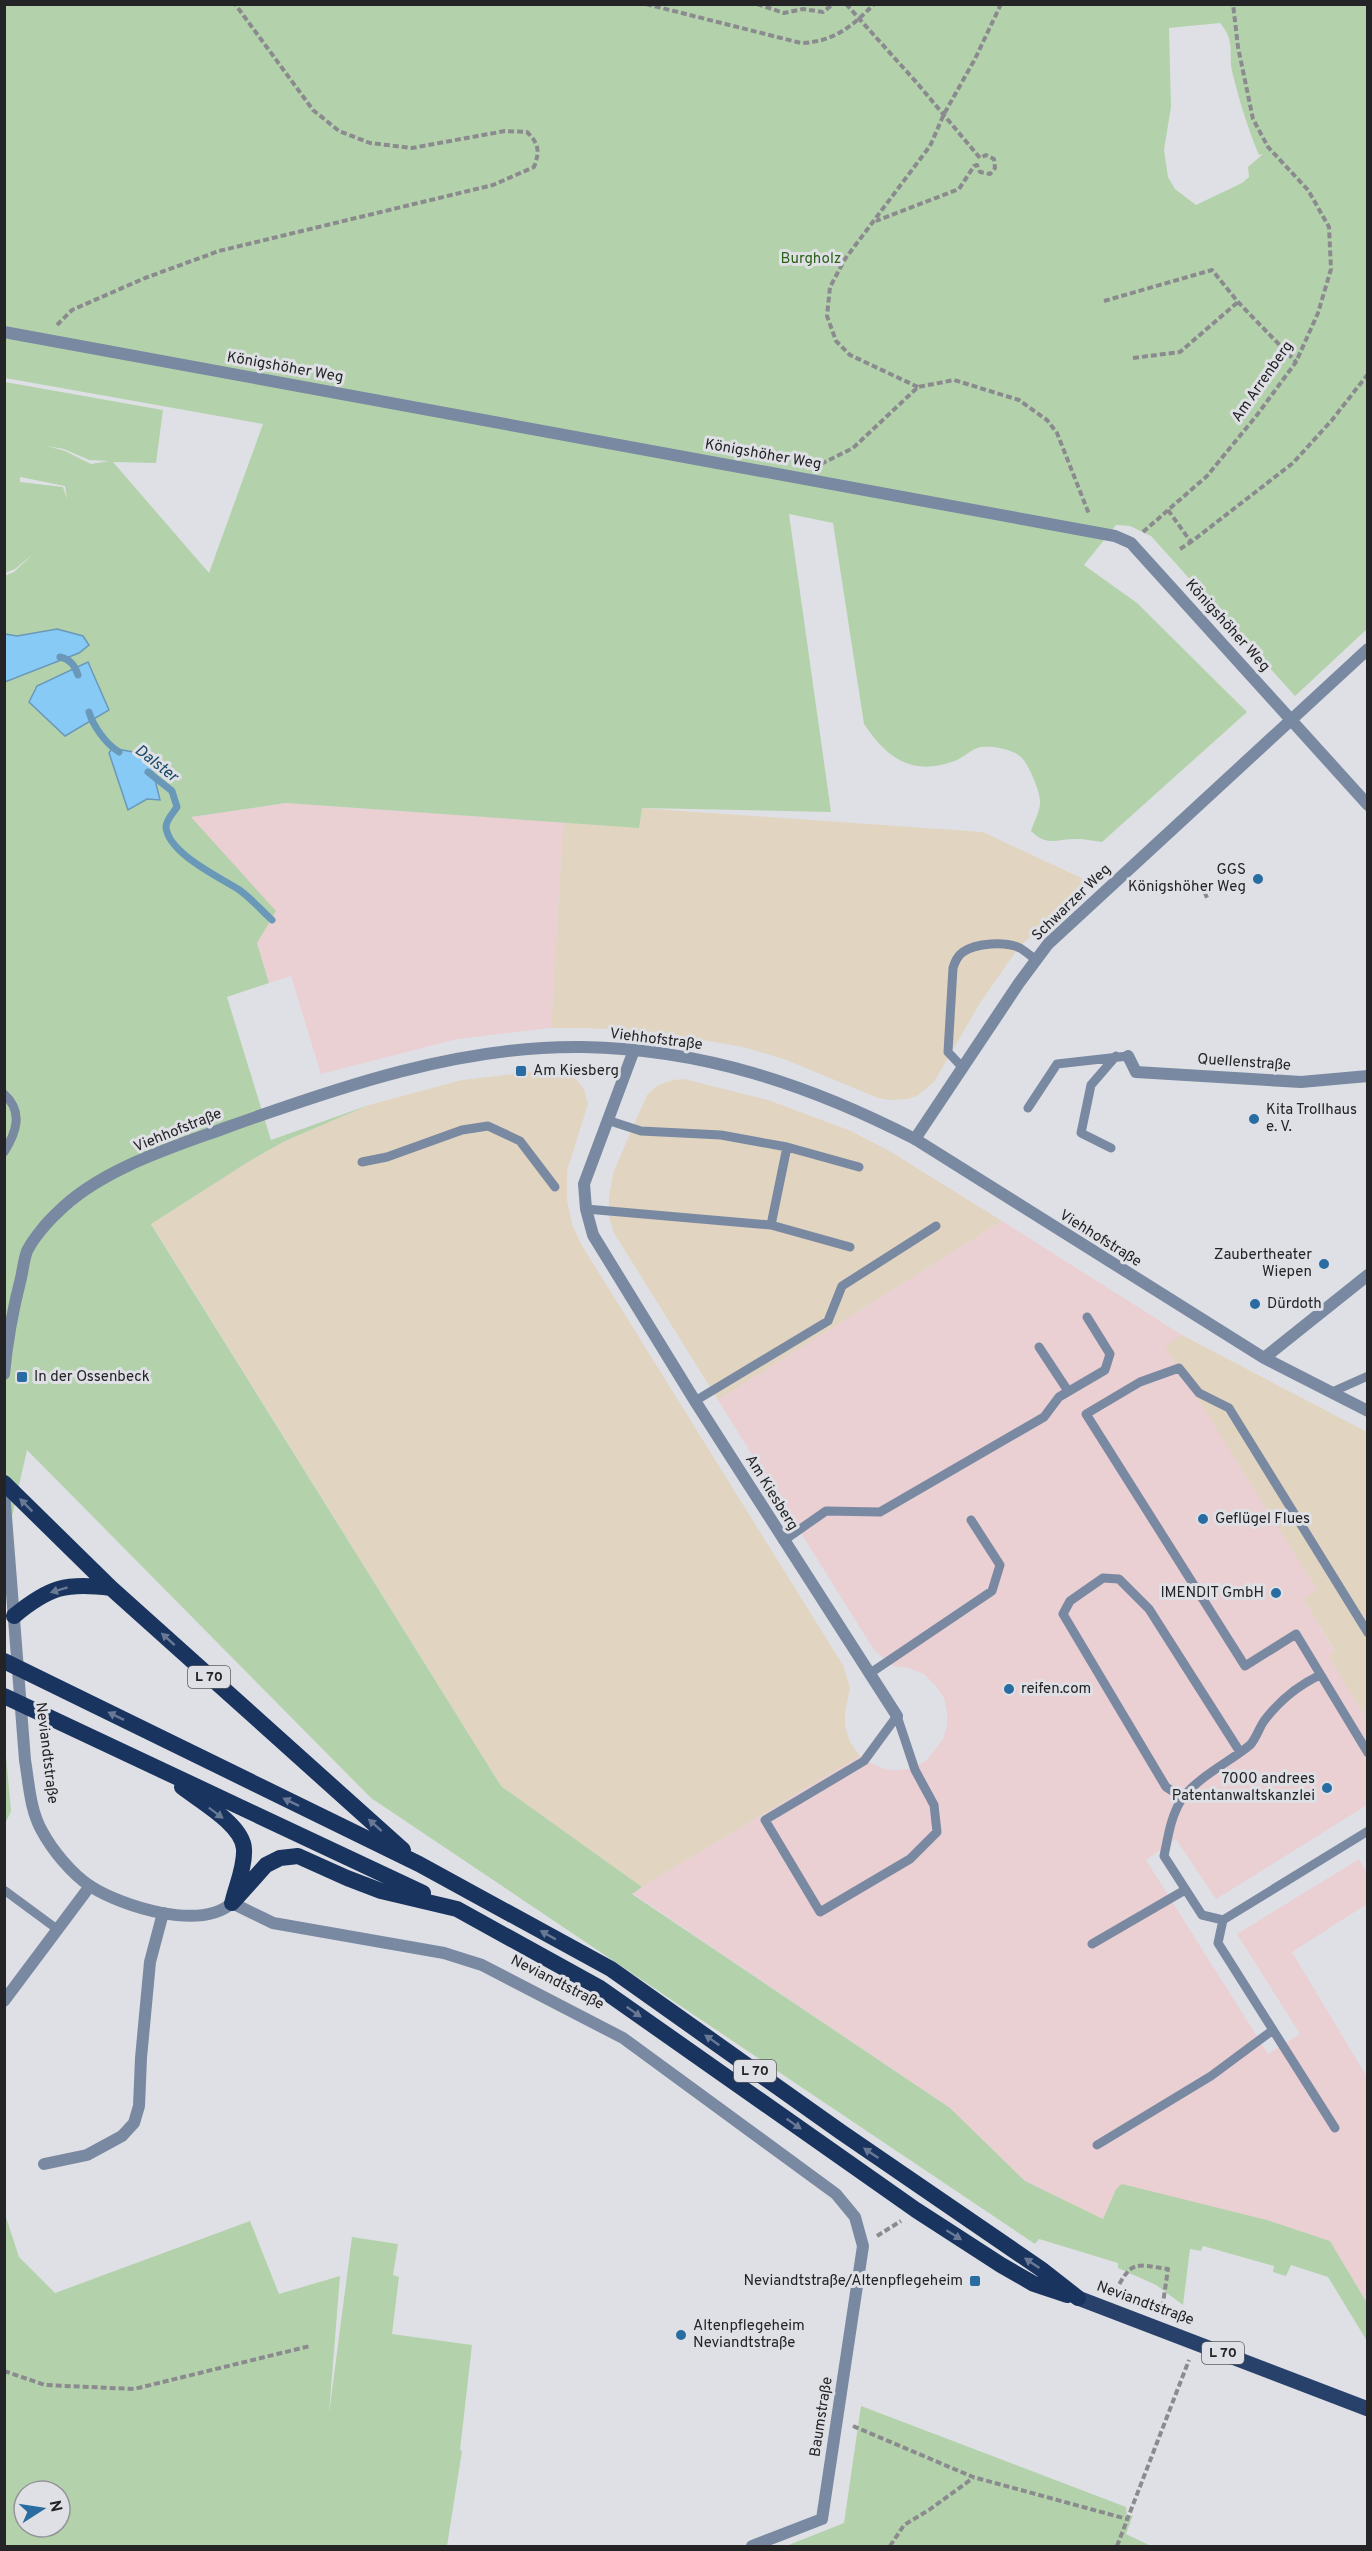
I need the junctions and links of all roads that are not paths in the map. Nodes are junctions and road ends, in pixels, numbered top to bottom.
1 (4, 332) edge
2 (1368, 649) edge
3 (1292, 719) junction
4 (1368, 805) edge
5 (1036, 960) junction
6 (634, 1050) junction
7 (1122, 1056) junction
8 (963, 1068) junction
9 (1368, 1076) edge
10 (4, 1094) edge
11 (1028, 1108) dead end
12 (607, 1120) junction
13 (915, 1139) junction
14 (787, 1147) junction
15 (1111, 1148) dead end
16 (4, 1152) edge
17 (362, 1162) dead end
18 (859, 1167) dead end
19 (555, 1187) dead end
20 (586, 1209) junction
21 (771, 1225) junction
22 (936, 1226) dead end
23 (850, 1247) dead end
24 (1368, 1275) edge
25 (1087, 1317) dead end
26 (1039, 1347) dead end
27 (1264, 1358) junction
28 (4, 1374) edge
29 (1368, 1376) edge
30 (1068, 1392) junction
31 (1332, 1392) junction
32 (694, 1401) junction
33 (1368, 1411) edge
34 (4, 1483) edge
35 (4, 1491) edge
36 (971, 1520) dead end
37 (783, 1541) junction
38 (111, 1588) junction
39 (14, 1616) junction
40 (1368, 1633) edge
41 (4, 1661) edge
42 (869, 1674) junction
43 (1320, 1675) junction
44 (4, 1696) edge
45 (897, 1716) junction
46 (1240, 1752) junction
47 (1368, 1753) edge
48 (153, 1765) junction
49 (1183, 1798) junction
50 (1368, 1831) edge
51 (419, 1864) junction
52 (90, 1886) junction
53 (4, 1890) edge
54 (1185, 1890) junction
55 (232, 1903) junction
56 (457, 1909) junction
57 (163, 1912) junction
58 (1223, 1920) junction
59 (57, 1929) junction
60 (1092, 1944) dead end
61 (4, 2001) edge
62 (1273, 2030) junction
63 (1335, 2128) dead end
64 (1097, 2145) dead end
65 (44, 2164) dead end
66 (863, 2246) joint
67 (1078, 2298) junction
68 (1368, 2409) edge
69 (752, 2547) edge

1 - 3 street, Königshöher Weg
2 - 3 street, Schwarzer Weg
3 - 4 street, Königshöher Weg
3 - 5 street, Schwarzer Weg
5 - 8 street, Schwarzer Weg
5 - 8 lane
6 - 12 street, Am Kiesberg
6 - 13 street, Viehhofstraße
6 - 28 street, Viehhofstraße
7 - 9 street, Quellenstraße
7 - 11 lane
7 - 15 lane
8 - 13 street, Schwarzer Weg
10 - 16 lane
12 - 14 lane
12 - 20 street, Am Kiesberg
13 - 27 street, Viehhofstraße
14 - 18 lane
14 - 21 lane
17 - 19 lane
20 - 21 lane
20 - 32 street, Am Kiesberg
21 - 23 lane
22 - 32 lane
24 - 27 street
25 - 30 lane
26 - 30 lane
27 - 31 street, Viehhofstraße
29 - 31 lane
30 - 37 lane
31 - 33 street, Viehhofstraße
32 - 37 street, Am Kiesberg
38 -> 34 highway, L 70
35 - 39 street, Neviandtstraße
36 - 42 lane
37 - 42 street, Am Kiesberg
38 -> 39 highway
51 -> 38 highway, L 70
39 - 52 street, Neviandtstraße
40 - 43 lane
51 -> 41 highway, L 70
42 - 45 street, Am Kiesberg
43 - 46 lane
43 - 47 lane
44 - 48 highway, L 70
45 - 45 lane
46 - 49 lane
46 - 49 lane
48 -> 55 highway
48 - 56 highway, L 70
49 - 54 lane
50 - 58 lane
67 -> 51 highway, L 70
52 - 57 street, Neviandtstraße
52 - 59 street
53 - 59 lane
54 - 58 lane
54 - 60 lane
55 - 56 highway
55 - 57 street, Neviandtstraße
55 - 66 street, Neviandtstraße
56 -> 67 highway, L 70
57 - 65 street
58 - 62 lane
59 - 61 street
62 - 63 lane
62 - 64 lane
66 - 69 street, Baumstraße
67 - 68 main road, Neviandtstraße / L 70

